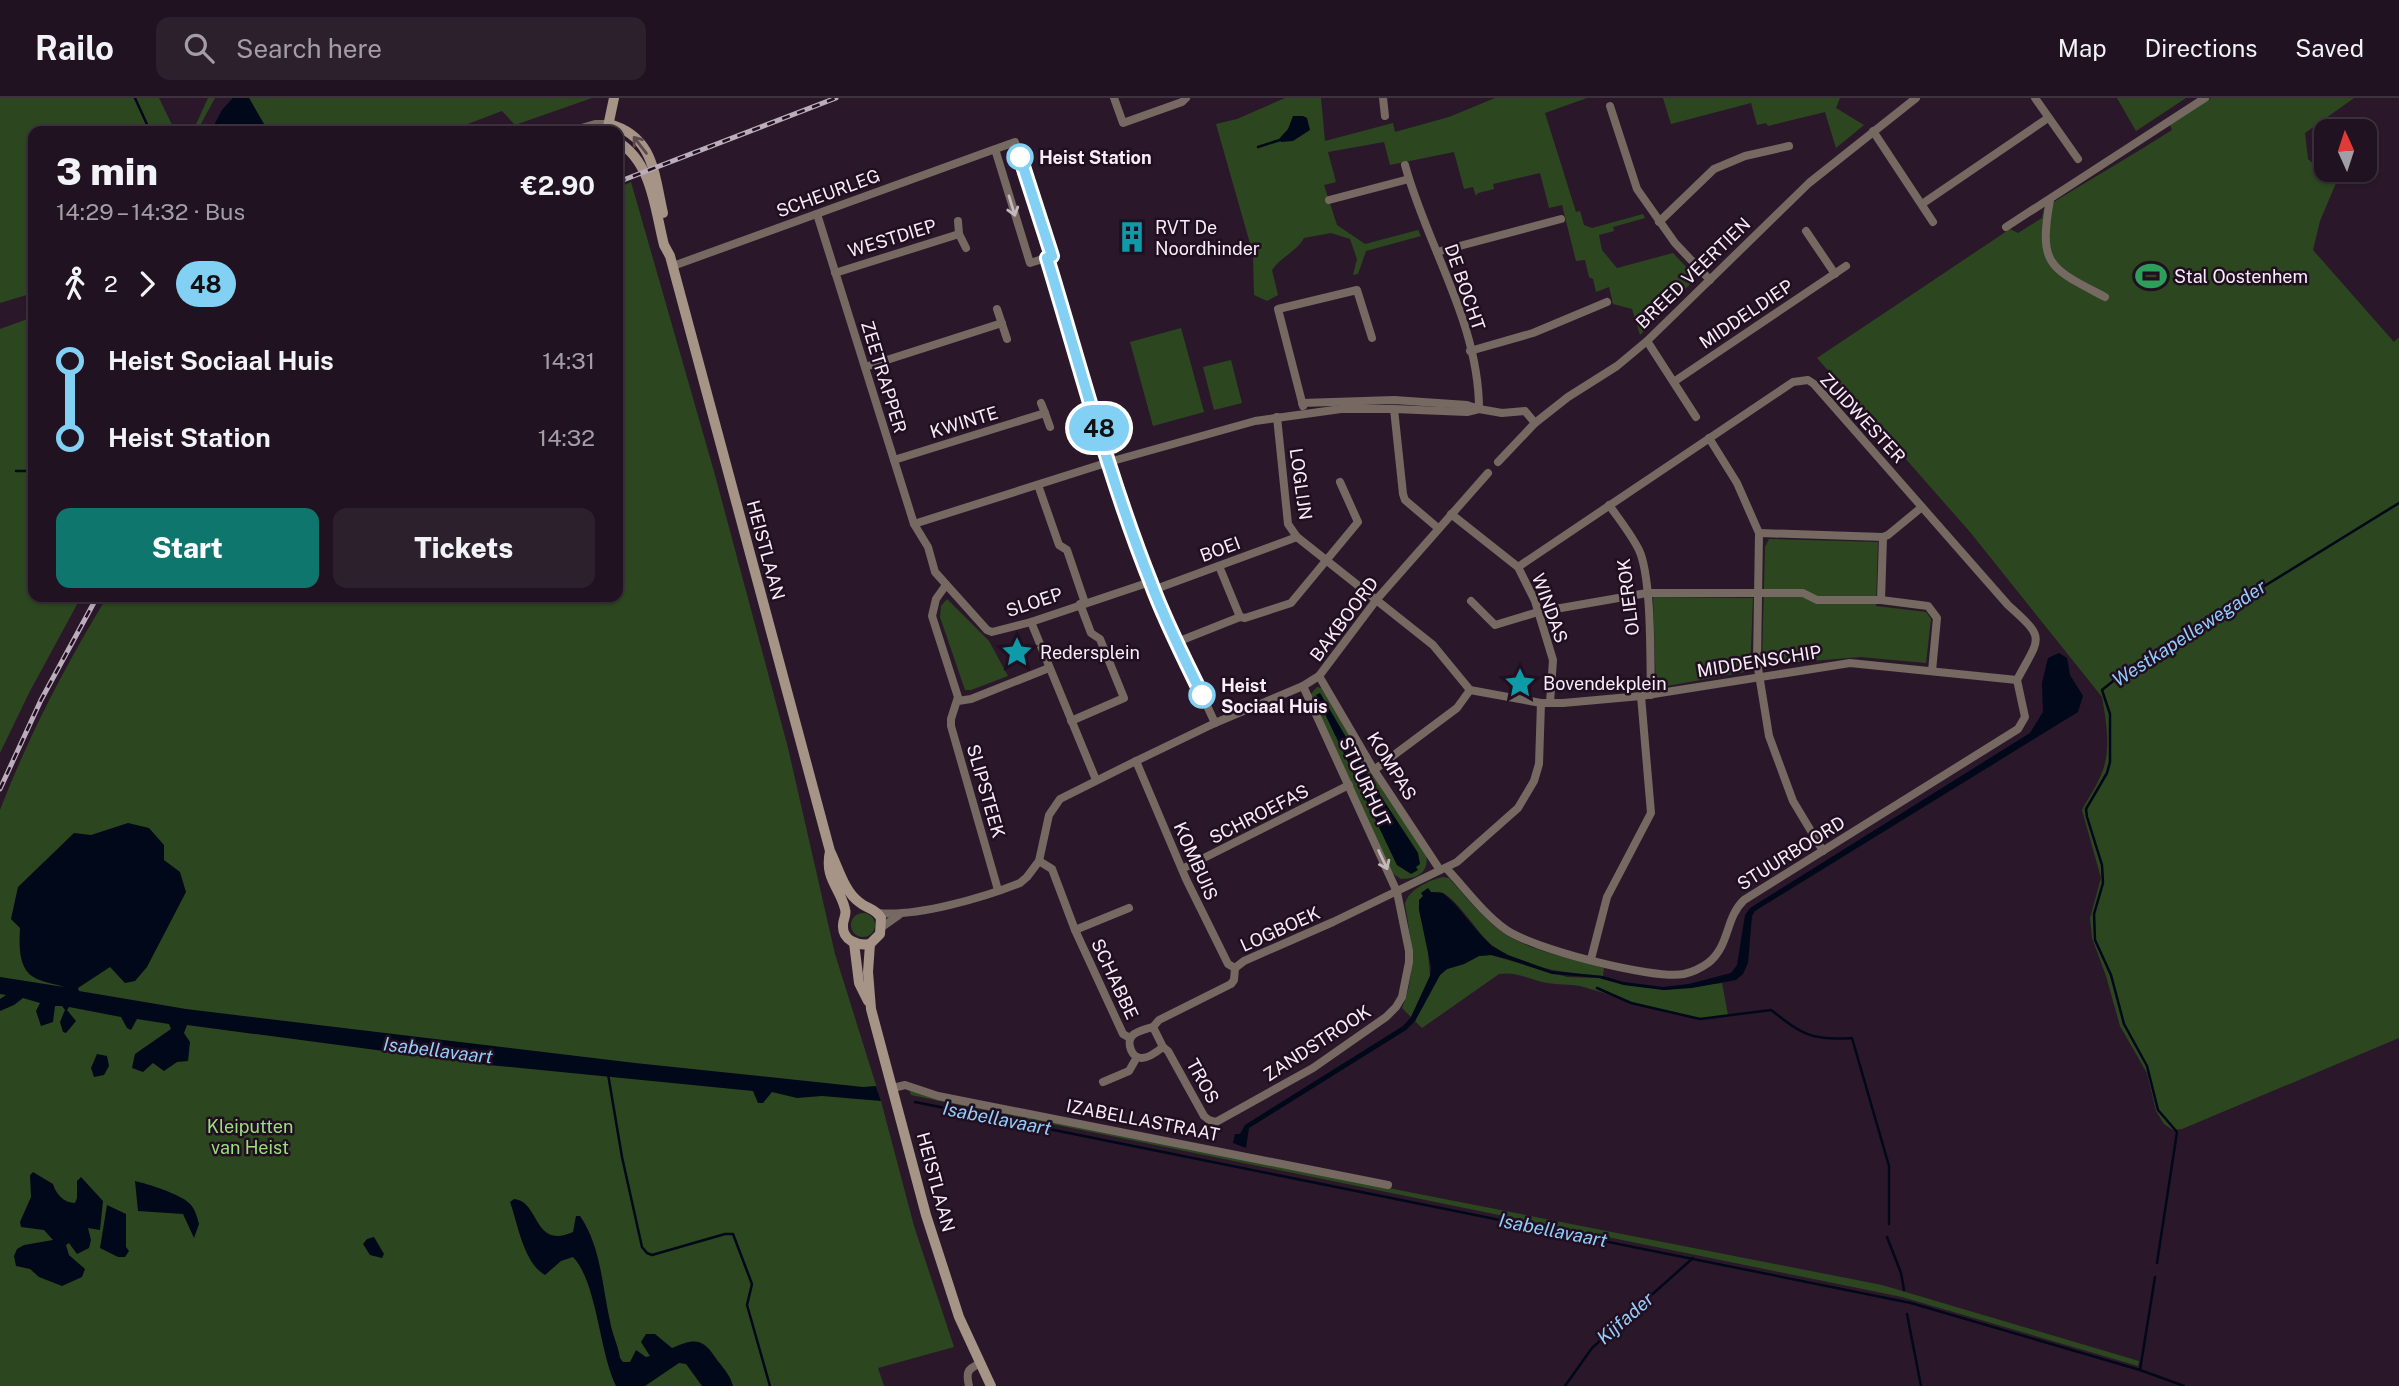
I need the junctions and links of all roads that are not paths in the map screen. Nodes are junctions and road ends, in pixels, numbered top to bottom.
1 (614, 98) edge
2 (1114, 98) edge
3 (1186, 98) edge
4 (1383, 98) edge
5 (1916, 98) edge
6 (2035, 98) edge
7 (2205, 98) edge
8 (1610, 106) dead end
9 (1385, 116) dead end
10 (2048, 118) junction
11 (608, 126) edge
12 (623, 130) edge
13 (1873, 131) junction
14 (623, 145) edge
15 (1788, 146) dead end
16 (995, 149) junction
17 (2078, 159) dead end
18 (1405, 165) dead end
19 (1409, 179) junction
20 (1329, 200) dead end
21 (2050, 200) junction
22 (1922, 204) junction
23 (817, 214) junction
24 (1561, 219) dead end
25 (958, 221) dead end
26 (1659, 222) junction
27 (1933, 222) dead end
28 (2006, 227) dead end
29 (1806, 231) dead end
30 (959, 234) junction
31 (966, 248) dead end
32 (1437, 251) junction
33 (671, 261) junction
34 (1846, 266) dead end
35 (835, 273) junction
36 (1835, 274) junction
37 (1710, 280) junction
38 (2105, 297) dead end
39 (1607, 302) dead end
40 (997, 309) dead end
41 (1002, 323) junction
42 (1372, 338) dead end
43 (1007, 339) dead end
44 (1647, 341) junction
45 (1471, 351) junction
46 (1076, 354) dead end
47 (864, 367) junction
48 (1675, 381) junction
49 (1041, 403) dead end
50 (1302, 403) junction
51 (1394, 409) junction
52 (1479, 409) junction
53 (1045, 413) junction
54 (1304, 413) junction
55 (1276, 417) junction
56 (1696, 417) dead end
57 (1535, 423) junction
58 (1050, 427) dead end
59 (1709, 438) junction
60 (894, 460) junction
61 (1110, 462) junction
62 (1498, 462) dead end
63 (1488, 473) dead end
64 (1340, 482) dead end
65 (1038, 485) junction
66 (1609, 505) junction
67 (1922, 507) junction
68 (1451, 514) junction
69 (914, 524) junction
70 (1438, 528) junction
71 (1759, 533) junction
72 (1297, 537) junction
73 (1883, 537) junction
74 (928, 547) joint
75 (1327, 560) junction
76 (1219, 566) junction
77 (1518, 567) junction
78 (946, 585) junction
79 (1152, 586) junction
80 (1759, 592) junction
81 (1647, 593) junction
82 (1377, 599) junction
83 (1881, 600) junction
84 (1471, 601) dead end
85 (1082, 603) junction
86 (1538, 612) junction
87 (1240, 617) junction
88 (1031, 622) junction
89 (1177, 642) junction
90 (1049, 668) junction
91 (1931, 671) junction
92 (1319, 676) junction
93 (1759, 677) junction
94 (2017, 680) junction
95 (1303, 687) junction
96 (1470, 690) junction
97 (1651, 695) junction
98 (1641, 696) junction
99 (958, 701) junction
100 (1545, 703) junction
101 (1071, 720) junction
102 (1215, 723) junction
103 (1136, 761) junction
104 (1374, 770) junction
105 (1096, 780) junction
106 (1349, 785) junction
107 (1823, 851) junction
108 (830, 852) junction
109 (1039, 861) junction
110 (1182, 869) junction
111 (1443, 869) junction
112 (999, 890) junction
113 (1397, 892) junction
114 (863, 905) junction
115 (1129, 908) dead end
116 (878, 913) junction
117 (846, 914) junction
118 (899, 915) junction
119 (882, 927) junction
120 (1075, 930) junction
121 (854, 943) junction
122 (870, 944) junction
123 (1591, 959) junction
124 (1235, 968) junction
125 (871, 1005) junction
126 (1153, 1027) junction
127 (1130, 1038) junction
128 (1163, 1047) junction
129 (1137, 1058) junction
130 (1103, 1082) dead end
131 (894, 1088) junction
132 (1222, 1120) joint
133 (1388, 1185) dead end
134 (979, 1364) junction
135 (969, 1386) edge
136 (991, 1386) edge

1 - 11 main road
2 - 3 street
4 - 9 street
5 - 13 street, BREED VEERTIEN
6 - 10 street
7 - 21 street
8 - 26 street
10 - 17 street
10 - 22 street
33 -> 12 main road, HEISTLAAN
13 - 22 street
13 - 37 street, BREED VEERTIEN
14 - 33 main road, HEISTLAAN
15 - 26 street
16 -> 16 street, SCHEURLEG
16 - 23 street, SCHEURLEG
18 - 19 street, DE BOCHT
19 - 20 street
19 - 32 street, DE BOCHT
21 - 28 street
21 - 38 street
22 - 27 street
23 - 33 street, SCHEURLEG
23 - 35 street, ZEETRAPPER
24 - 32 street
25 - 30 street, WESTDIEP
26 - 37 street
29 - 36 street
30 - 31 street, WESTDIEP
30 - 35 street, WESTDIEP
32 - 45 street, DE BOCHT
33 - 108 main road, HEISTLAAN
34 - 36 street, MIDDELDIEP
35 - 47 street, ZEETRAPPER
36 - 48 street, MIDDELDIEP
37 - 44 street, BREED VEERTIEN
39 - 45 street
40 - 41 street
41 - 43 street
41 - 47 street
42 - 50 street
44 - 48 street
44 - 57 street, BREED VEERTIEN
45 - 52 street, DE BOCHT
46 - 61 street
47 - 60 street, ZEETRAPPER
48 - 56 street
49 - 53 street
50 - 52 street
50 - 54 street
51 - 52 street
51 - 54 street
51 - 70 street
52 - 57 street
53 - 58 street
53 - 60 street, KWINTE
54 - 55 street
55 - 61 street
55 - 72 street, LOGLIJN
57 - 62 street
59 - 66 street, ZUIDWESTER
59 - 67 street, ZUIDWESTER
59 - 71 street
60 - 69 street, ZEETRAPPER
61 - 65 street
61 - 79 street
63 - 68 street, BAKBOORD
64 - 75 street
65 - 69 street
65 - 85 street
66 - 77 street, ZUIDWESTER
66 - 81 street, OLIEROK
67 - 73 street
67 - 94 street, ZUIDWESTER
68 - 70 street, BAKBOORD
68 - 77 street, WINDAS
69 - 74 street, ZEETRAPPER
70 - 82 street, BAKBOORD
71 - 73 street
71 - 80 street
72 - 75 street, LOGLIJN
72 - 76 street, BOEI
73 - 83 street
74 - 78 street, SLOEP
75 - 82 street, LOGLIJN
75 - 87 street
76 - 79 street, BOEI
76 - 87 street
77 - 86 street, WINDAS
78 - 88 street, SLOEP
78 - 99 street, SLIPSTEEK
79 - 85 street, SLOEP
79 - 89 street
80 - 81 street
80 - 83 street
80 - 93 street
81 - 86 street
81 - 97 street, OLIEROK
82 - 92 street, BAKBOORD
82 - 96 street
83 - 91 street
84 - 86 street
85 - 88 street, SLOEP
85 - 101 street
86 - 100 street, WINDAS
87 - 89 street
88 - 90 street
89 - 102 street
90 - 99 street
90 - 101 street
91 - 93 street, MIDDENSCHIP
91 - 94 street, MIDDENSCHIP
92 - 95 street, BAKBOORD
92 - 104 street, KOMPAS
93 - 97 street, MIDDENSCHIP
93 - 107 street
94 - 107 street, STUURBOORD
95 - 102 street, BAKBOORD
95 - 106 street, STUURHUT
96 - 100 street, MIDDENSCHIP
96 - 104 street
97 - 98 street, MIDDENSCHIP
98 - 100 street, MIDDENSCHIP
98 - 123 street
99 - 112 street, SLIPSTEEK
100 - 111 street, WINDAS
101 - 105 street
102 - 103 street, BAKBOORD
103 - 105 street, BAKBOORD
103 - 110 street, KOMBUIS
104 - 111 street, KOMPAS
105 - 109 street, BAKBOORD
106 - 110 street, SCHROEFAS
106 -> 113 street, STUURHUT
107 - 123 street, STUURBOORD
108 - 114 main road, HEISTLAAN
108 - 117 main road, HEISTLAAN
109 - 112 street
109 - 120 street, SCHABBE
110 - 124 street, KOMBUIS
111 - 113 street, LOGBOEK
111 - 123 street, STUURBOORD
112 - 118 street
113 - 124 street, LOGBOEK
113 - 132 street, ZANDSTROOK
114 - 116 main road, HEISTLAAN
114 - 117 main road
115 - 120 street, SCHABBE
116 - 118 street
116 - 119 main road
117 - 121 main road, HEISTLAAN
118 - 119 street
119 - 122 main road
120 - 127 street, SCHABBE
121 - 122 main road
121 - 125 main road, HEISTLAAN
122 - 125 main road, HEISTLAAN
124 - 126 street, LOGBOEK
125 - 131 main road, HEISTLAAN
126 - 127 street, LOGBOEK
126 - 128 street, TROS
127 - 129 street, SCHABBE
128 - 129 street
128 - 132 street, TROS
129 - 130 street
131 - 133 street, IZABELLASTRAAT
131 - 134 main road, HEISTLAAN
134 - 135 street
134 - 136 main road, HEISTLAAN

